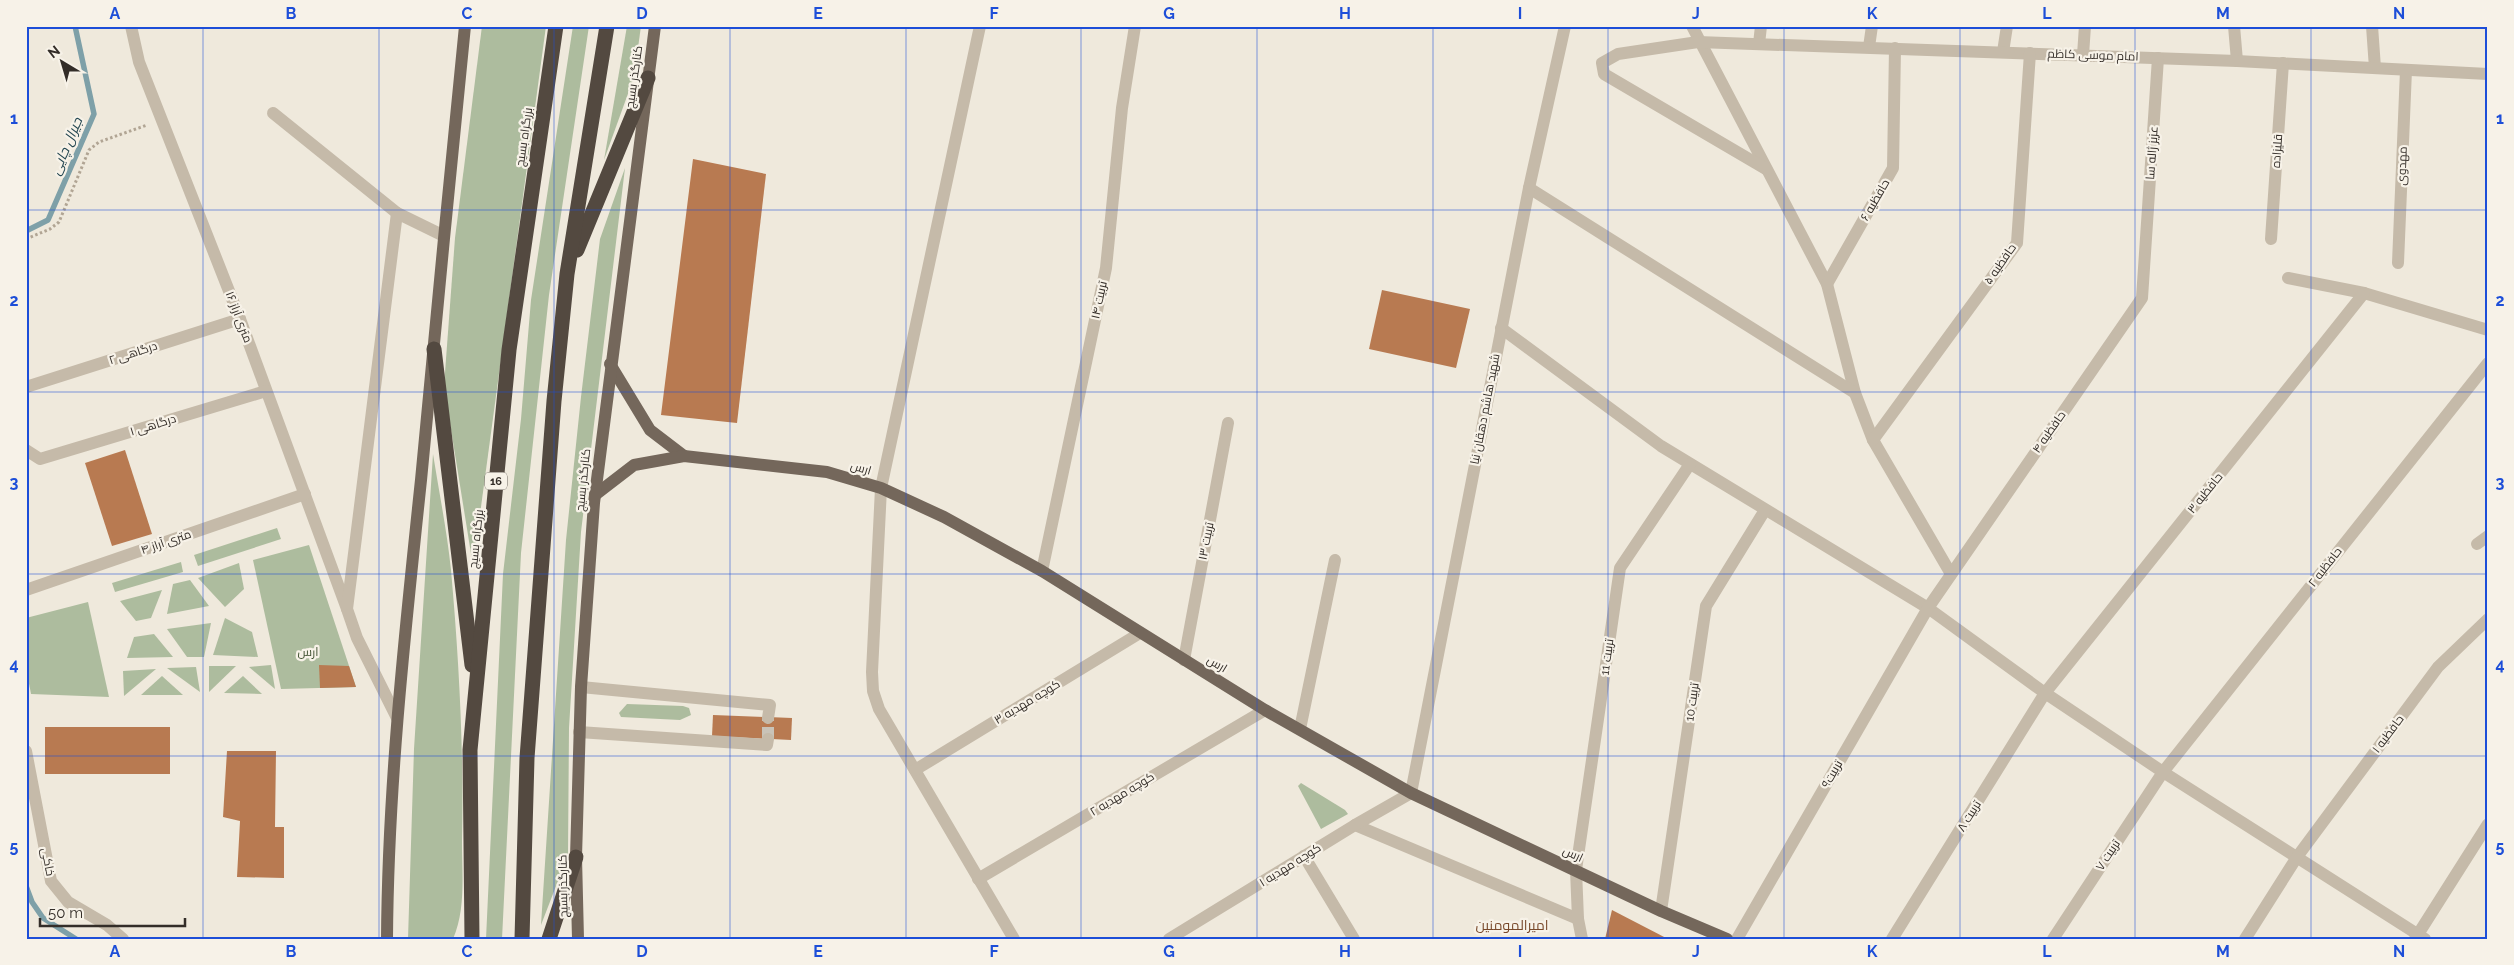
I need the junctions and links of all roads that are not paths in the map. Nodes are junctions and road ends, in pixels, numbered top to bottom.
1 (131, 26) edge
2 (465, 26) edge
3 (556, 26) edge
4 (607, 26) edge
5 (655, 26) edge
6 (980, 26) edge
7 (1135, 26) edge
8 (1565, 26) edge
9 (1692, 26) edge
10 (1761, 26) edge
11 (1872, 26) edge
12 (2007, 26) edge
13 (2085, 26) edge
14 (2234, 26) edge
15 (2372, 26) edge
16 (1698, 42) junction
17 (1759, 44) junction
18 (1869, 47) junction
19 (1895, 48) junction
20 (2004, 52) junction
21 (2030, 53) junction
22 (2084, 55) junction
23 (2158, 58) junction
24 (2237, 60) junction
25 (2283, 63) junction
26 (2375, 68) junction
27 (2406, 70) junction
28 (2488, 74) edge
29 (648, 78) junction
30 (273, 113) dead end
31 (1766, 169) junction
32 (1529, 188) junction
33 (397, 213) junction
34 (442, 235) junction
35 (2271, 239) dead end
36 (2145, 248) joint
37 (2398, 263) dead end
38 (567, 274) junction
39 (2288, 278) dead end
40 (1827, 284) junction
41 (2364, 292) junction
42 (240, 320) junction
43 (1501, 328) junction
44 (2488, 330) edge
45 (434, 349) junction
46 (2488, 363) edge
47 (610, 364) junction
48 (26, 387) edge
49 (266, 391) junction
50 (1855, 393) junction
51 (1228, 423) dead end
52 (1873, 440) junction
53 (26, 450) edge
54 (684, 456) junction
55 (1690, 464) junction
56 (881, 488) junction
57 (305, 494) junction
58 (595, 495) junction
59 (1766, 510) junction
60 (1335, 560) dead end
61 (1042, 571) junction
62 (1951, 574) junction
63 (26, 590) edge
64 (1928, 608) junction
65 (347, 609) junction
66 (2488, 620) edge
67 (1140, 633) junction
68 (1184, 660) junction
69 (581, 687) junction
70 (2045, 693) junction
71 (476, 695) junction
72 (1265, 710) junction
73 (397, 718) junction
74 (768, 718) tunnel mouth
75 (1300, 729) junction
76 (579, 732) junction
77 (768, 739) dead end
78 (26, 750) edge
79 (914, 770) junction
80 (2163, 772) junction
81 (1411, 793) junction
82 (2488, 824) edge
83 (1355, 825) junction
84 (1304, 856) junction
85 (576, 857) junction
86 (2297, 857) junction
87 (1576, 870) junction
88 (978, 879) junction
89 (1661, 911) junction
90 (1578, 919) junction
91 (471, 936) edge
92 (1174, 937) edge
93 (2419, 937) edge
94 (124, 939) edge
95 (387, 939) edge
96 (522, 939) edge
97 (549, 939) edge
98 (578, 939) edge
99 (1014, 939) edge
100 (1354, 939) edge
101 (1582, 939) edge
102 (1727, 939) edge
103 (1737, 939) edge
104 (1892, 939) edge
105 (2054, 939) edge
106 (2245, 939) edge

1 - 42 street, ۱۶ متری آراز
2 - 34 main road
3 - 71 highway, بزرگراه بسیج / 16
4 - 38 highway
5 - 29 main road, کنارگذر بسیج
6 - 56 street
7 - 61 street, تربیت ۱۴
8 - 32 street, شهید هاشم دهقان نیا
9 - 16 street
10 - 17 street
11 - 18 street
12 - 20 street
13 - 22 street
14 - 24 street
15 - 26 street
16 - 17 street, امام موسی کاظم
16 - 31 street
16 - 31 street, امام موسی کاظم
17 - 18 street, امام موسی کاظم
18 - 19 street, امام موسی کاظم
19 - 20 street, امام موسی کاظم
19 - 40 street, حافظیه ۶
20 - 21 street, امام موسی کاظم
21 - 22 street, امام موسی کاظم
21 - 52 street, حافظیه ۵
22 - 23 street, امام موسی کاظم
23 - 24 street, امام موسی کاظم
23 - 36 street, عزیز ژاله سا
24 - 25 street, امام موسی کاظم
25 - 26 street, امام موسی کاظم
25 - 35 street, قلیزاده
26 - 27 street, امام موسی کاظم
27 - 28 street, امام موسی کاظم
27 - 37 street, مهدوی
29 - 38 highway
29 - 47 main road, کنارگذر بسیج
30 - 33 street
31 - 40 street
32 - 43 street, شهید هاشم دهقان نیا
32 - 50 street
33 - 34 street
33 - 65 street
34 - 45 main road
36 - 62 street, حافظیه ۴
38 - 96 highway
39 - 41 street
40 - 50 street
41 - 44 street
41 - 70 street, حافظیه ۳
42 - 48 street, درگاهی ۲
42 - 49 street, ۱۶ متری آراز
43 - 55 street
43 - 81 street, شهید هاشم دهقان نیا
45 - 71 highway
45 - 73 main road
46 - 80 street, حافظیه ۲
47 - 54 main road
47 - 58 main road, کنارگذر بسیج
49 - 53 street, درگاهی ۱
49 - 57 street, ۱۶ متری آراز
50 - 52 street
51 - 68 street, تربیت ۱۳
52 - 62 street
54 - 56 main road, ارس
54 - 58 main road
55 - 59 street
55 - 87 street, تربیت 11
56 - 61 main road, ارس
56 - 79 street
57 - 63 street, ۴ متری آراز
57 - 65 street, ۱۶ متری آراز
58 - 69 main road, کنارگذر بسیج
59 - 64 street
59 - 89 street, تربیت 10
60 - 75 street
61 - 67 main road, ارس
62 - 64 street, حافظیه ۴
64 - 70 street
64 - 103 street, تربیت۹
65 - 73 street, ۱۶ متری آراز
66 - 86 street, حافظیه ۱
67 - 68 main road, ارس
67 - 79 street, کوچه مهدیه ۳
68 - 72 main road, ارس
69 - 74 street
69 - 76 main road, کنارگذر بسیج
70 - 80 street
70 - 104 street, تربیت ۸
71 - 91 highway, بزرگراه بسیج / 16
72 - 75 main road, ارس
72 - 88 street, کوچه مهدیه ۲
73 - 95 main road
75 - 81 main road, ارس
76 - 77 street
76 - 85 main road, کنارگذر بسیج
78 - 94 street, خاکی
79 - 88 street
80 - 86 street
80 - 105 street, تربیت ۷
81 - 83 street, کوچه مهدیه ۱
81 - 87 main road, ارس
82 - 93 street
83 - 84 street, کوچه مهدیه ۱
83 - 90 street
84 - 92 street, کوچه مهدیه ۱
84 - 100 street
85 - 97 highway
85 - 98 main road, کنارگذر بسیج
86 - 93 street
86 - 106 street, حافظیه ۱
87 - 89 main road, ارس
87 - 90 street, تربیت 11
88 - 99 street
89 - 102 main road, ارس
90 - 101 street, تربیت 11

